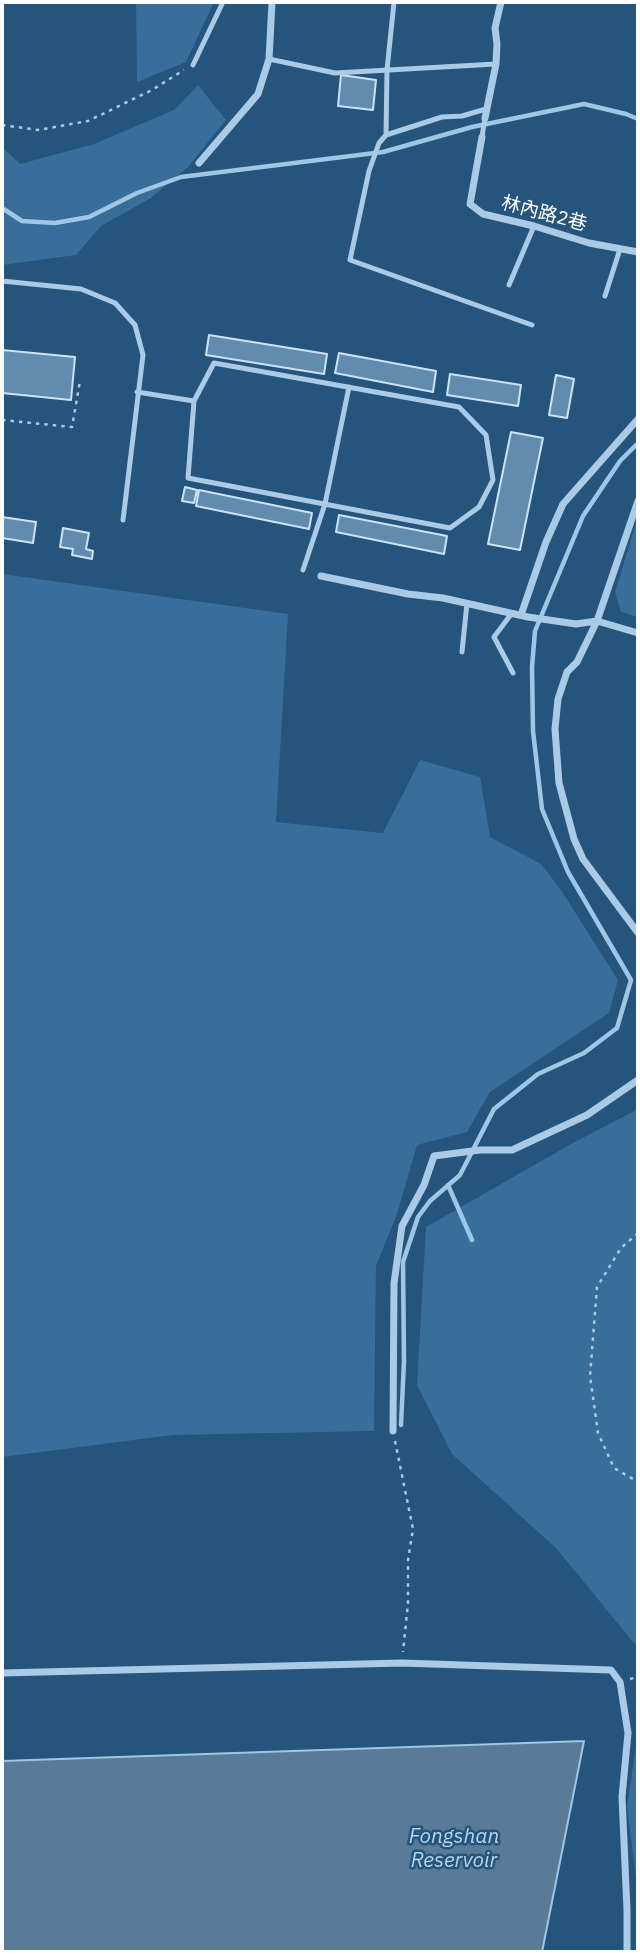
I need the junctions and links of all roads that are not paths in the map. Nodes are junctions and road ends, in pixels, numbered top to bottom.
1 (223, 2) edge
2 (272, 2) edge
3 (394, 2) edge
4 (501, 2) edge
5 (269, 59) junction
6 (496, 64) junction
7 (193, 65) road end
8 (387, 70) junction
9 (486, 109) junction
10 (485, 118) joint
11 (386, 135) junction
12 (482, 137) joint
13 (199, 163) dead end
14 (534, 226) junction
15 (620, 249) junction
16 (638, 252) edge
17 (2, 281) edge
18 (509, 285) dead end
19 (605, 296) dead end
20 (532, 325) dead end
21 (349, 387) junction
22 (137, 392) junction
23 (194, 401) junction
24 (638, 419) edge
25 (638, 501) edge
26 (325, 504) junction
27 (122, 520) dead end
28 (303, 570) dead end
29 (321, 576) dead end
30 (467, 603) junction
31 (512, 613) junction
32 (525, 616) junction
33 (597, 621) junction
34 (638, 633) edge
35 (462, 652) dead end
36 (513, 673) dead end
37 (638, 933) edge
38 (638, 1080) edge
39 (393, 1431) road end
40 (2, 1673) edge
41 (627, 1952) edge

1 - 7 lane
2 - 5 street
3 - 8 lane
4 - 6 street
5 - 8 lane
5 - 13 street
6 - 8 lane
6 - 9 street
8 - 11 lane
9 - 10 street
9 - 11 lane
10 - 12 lane
11 - 20 lane
12 - 14 street, 林內路2巷
14 - 15 street, 林內路2巷
14 - 18 lane
15 - 16 street, 林內路2巷
15 - 19 lane
17 - 22 lane
21 - 23 lane
21 - 26 lane
21 - 26 lane
22 - 23 lane
22 - 27 lane
23 - 26 lane
24 - 32 street
25 - 33 street
26 - 28 lane
29 - 30 street
30 - 31 street
30 - 35 lane
31 - 32 street
31 - 36 lane
32 - 33 street
33 - 34 street
33 - 37 street
38 - 39 street
40 - 41 street

